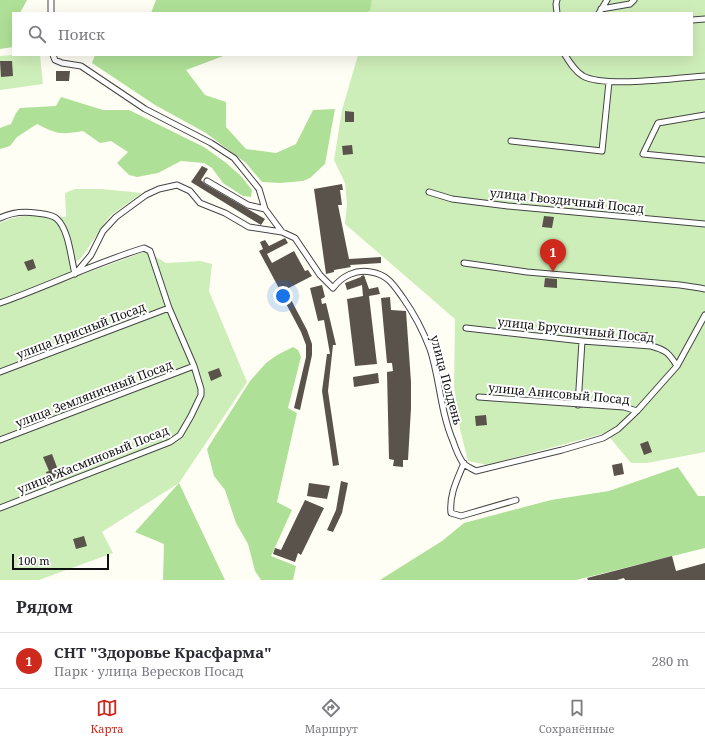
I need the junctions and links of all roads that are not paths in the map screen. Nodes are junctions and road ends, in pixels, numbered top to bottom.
1 (51, 0) edge
2 (557, 0) edge
3 (607, 0) edge
4 (634, 0) edge
5 (600, 11) edge
6 (51, 12) edge
7 (557, 12) edge
8 (705, 19) edge
9 (693, 20) edge
10 (53, 56) edge
11 (567, 56) edge
12 (705, 76) edge
13 (609, 82) junction
14 (705, 115) edge
15 (511, 141) dead end
16 (705, 160) edge
17 (207, 181) dead end
18 (429, 192) dead end
19 (265, 208) junction
20 (0, 218) edge
21 (705, 224) edge
22 (282, 232) junction
23 (464, 263) dead end
24 (75, 274) junction
25 (705, 290) edge
26 (0, 303) edge
27 (169, 308) junction
28 (705, 314) edge
29 (466, 328) dead end
30 (582, 341) junction
31 (194, 366) junction
32 (677, 366) junction
33 (0, 372) edge
34 (479, 398) dead end
35 (578, 405) junction
36 (637, 411) junction
37 (0, 440) edge
38 (464, 463) junction
39 (516, 500) dead end
40 (0, 508) edge

1 - 6 street
2 - 7 street
3 - 5 street
4 - 5 street
8 - 9 street
10 - 19 street
11 - 13 street
12 - 13 street
13 - 15 street
14 - 16 street
17 - 19 street
18 - 21 street, улица Гвоздичный Посад
19 - 22 street
20 - 24 street
22 - 24 street, улица Полдень
22 - 38 street, улица Полдень
23 - 25 street
24 - 26 street
24 - 27 street, улица Жасминовый Посад
27 - 31 street, улица Жасминовый Посад
27 - 33 street, улица Ирисный Посад
28 - 32 street
29 - 30 street, улица Брусничный Посад
30 - 32 street, улица Брусничный Посад
30 - 35 street
31 - 37 street, улица Земляничный Посад
31 - 40 street, улица Жасминовый Посад
32 - 36 street
34 - 35 street, улица Анисовый Посад
35 - 36 street, улица Анисовый Посад
36 - 38 street
38 - 39 street

